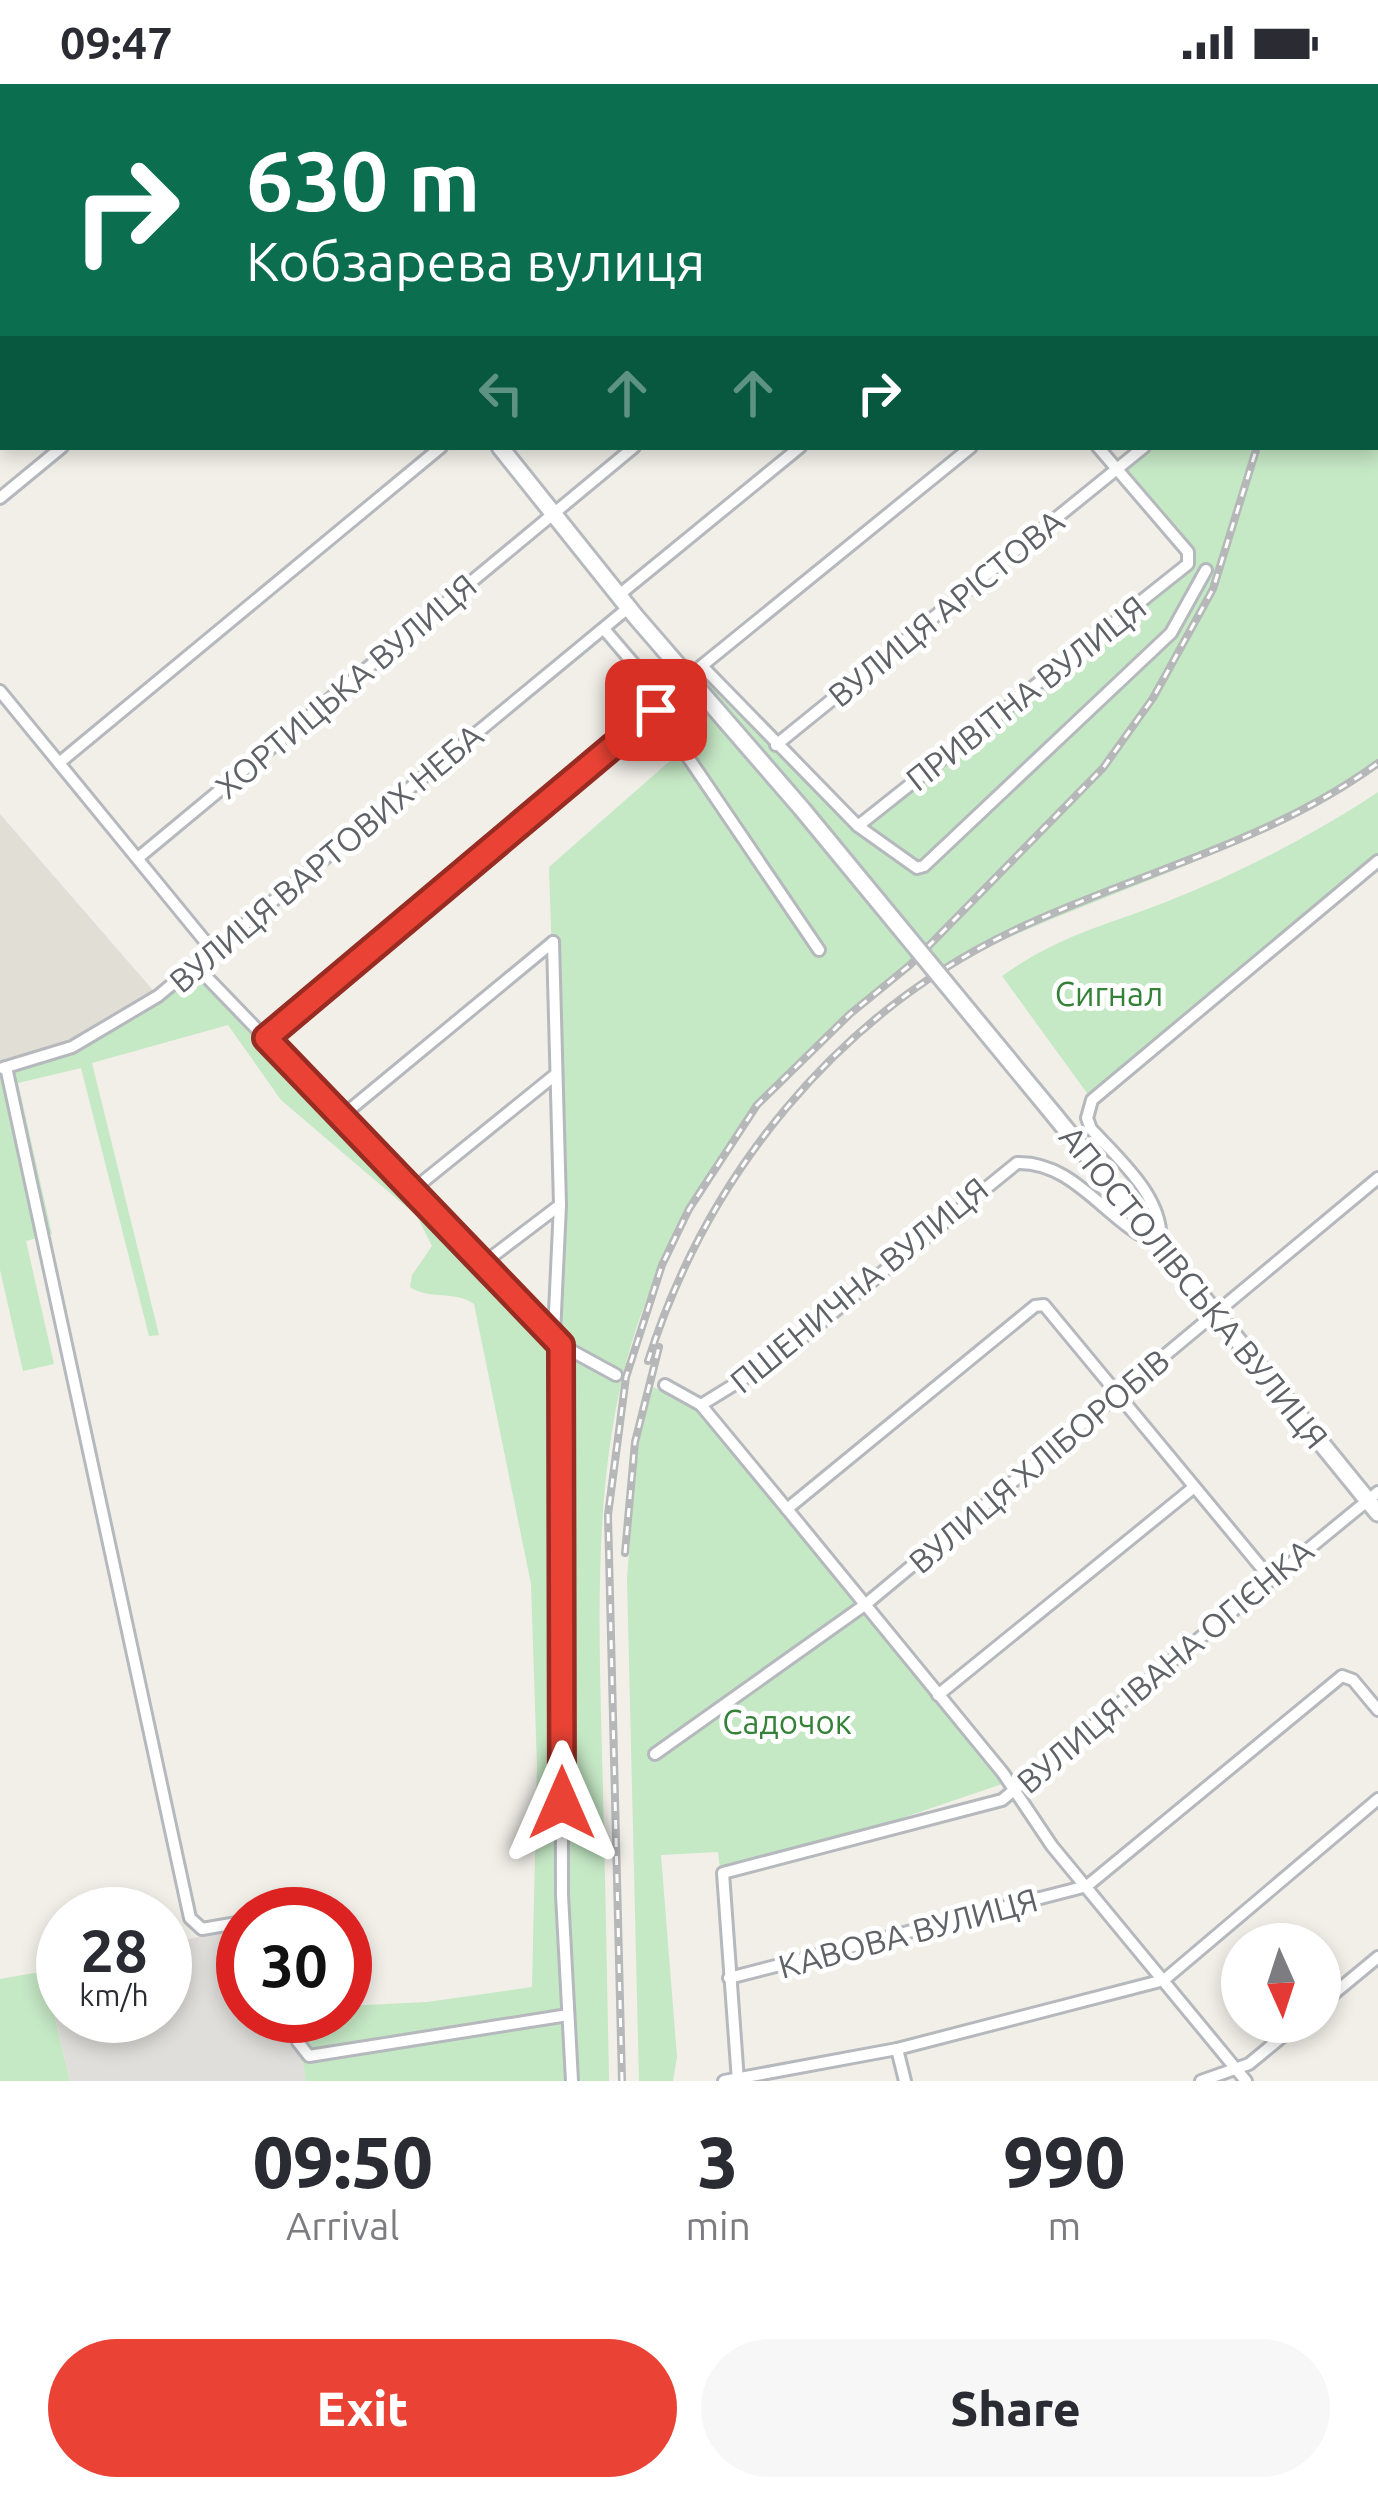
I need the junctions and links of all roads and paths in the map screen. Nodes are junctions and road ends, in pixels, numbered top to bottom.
1 (58, 450) edge
2 (437, 450) edge
3 (502, 450) edge
4 (630, 450) edge
5 (797, 450) edge
6 (966, 450) edge
7 (1100, 450) edge
8 (1141, 450) edge
9 (1117, 471) junction
10 (0, 498) edge
11 (554, 514) junction
12 (1206, 570) dead end
13 (628, 607) junction
14 (604, 629) junction
15 (702, 665) junction
16 (688, 677) junction
17 (0, 691) edge
18 (655, 705) junction
19 (776, 746) junction
20 (59, 763) junction
21 (858, 826) junction
22 (138, 858) junction
23 (1378, 861) edge
24 (819, 950) dead end
25 (213, 951) junction
26 (196, 966) junction
27 (266, 1038) junction
28 (3, 1068) edge
29 (555, 1075) junction
30 (342, 1116) junction
31 (1378, 1178) edge
32 (414, 1190) junction
33 (560, 1205) junction
34 (1160, 1245) junction
35 (484, 1262) junction
36 (1215, 1313) junction
37 (558, 1339) junction
38 (616, 1375) dead end
39 (665, 1385) dead end
40 (1119, 1397) junction
41 (701, 1406) junction
42 (1193, 1488) junction
43 (1374, 1502) edge
44 (787, 1509) junction
45 (1270, 1578) junction
46 (866, 1604) junction
47 (938, 1695) junction
48 (1378, 1710) edge
49 (655, 1754) dead end
50 (1012, 1793) junction
51 (1378, 1799) edge
52 (1088, 1886) junction
53 (216, 1927) edge
54 (1378, 1957) edge
55 (728, 1978) junction
56 (1164, 1980) junction
57 (1341, 1988) edge
58 (568, 2015) junction
59 (299, 2043) edge
60 (1277, 2043) edge
61 (897, 2049) junction
62 (1242, 2076) edge
63 (572, 2081) edge
64 (733, 2081) edge
65 (904, 2081) edge
66 (1201, 2081) edge

1 - 10 street
2 - 20 street
3 - 11 street
4 - 11 street, ХОРТИЦЬКА ВУЛИЦЯ
5 - 13 street, ВУЛИЦЯ ВАРТОВИХ НЕБА
6 - 15 street
7 - 9 street
8 - 9 street, ВУЛИЦЯ АРІСТОВА
9 - 19 street, ВУЛИЦЯ АРІСТОВА
9 - 21 street, ПРИВІТНА ВУЛИЦЯ
11 - 13 street
11 - 22 street, ХОРТИЦЬКА ВУЛИЦЯ
12 - 21 street
13 - 14 street, ВУЛИЦЯ ВАРТОВИХ НЕБА
13 - 16 street
14 - 18 street
14 - 25 street, ВУЛИЦЯ ВАРТОВИХ НЕБА
15 - 16 street
15 - 19 street
16 - 34 street, АПОСТОЛІВСЬКА ВУЛИЦЯ, bridge
17 - 20 street
18 - 24 street
18 - 27 street
19 - 21 street
20 - 22 street
22 - 25 street
23 - 34 street
25 - 26 street, ВУЛИЦЯ ВАРТОВИХ НЕБА
26 - 27 street
26 - 28 street, ВУЛИЦЯ ВАРТОВИХ НЕБА
27 - 30 street
28 - 53 street
29 - 30 street
29 - 32 street
29 - 33 street
30 - 32 street
31 - 36 street, ВУЛИЦЯ ХЛІБОРОБІВ
32 - 35 street
33 - 35 street
33 - 37 street
34 - 36 street, АПОСТОЛІВСЬКА ВУЛИЦЯ
34 - 41 street, ПШЕНИЧНА ВУЛИЦЯ
35 - 37 street
36 - 40 street, ВУЛИЦЯ ХЛІБОРОБІВ
36 - 43 street, АПОСТОЛІВСЬКА ВУЛИЦЯ
37 - 38 street
37 - 58 street
39 - 41 street
40 - 42 street
40 - 44 street
40 - 46 street, ВУЛИЦЯ ХЛІБОРОБІВ
41 - 44 street
42 - 45 street
42 - 47 street
43 - 45 street, ВУЛИЦЯ ІВАНА ОГІЄНКА
44 - 46 street
45 - 50 street, ВУЛИЦЯ ІВАНА ОГІЄНКА
46 - 47 street
46 - 49 street, ВУЛИЦЯ ХЛІБОРОБІВ
47 - 50 street
48 - 52 street
50 - 52 street
50 - 55 street, ВУЛИЦЯ ІВАНА ОГІЄНКА
51 - 56 street
52 - 55 street, КАВОВА ВУЛИЦЯ
52 - 56 street
54 - 57 street
55 - 64 street, ВУЛИЦЯ ІВАНА ОГІЄНКА
56 - 61 street
56 - 62 street
58 - 59 street
58 - 63 street
60 - 62 street
61 - 64 street
61 - 65 street
62 - 66 street

